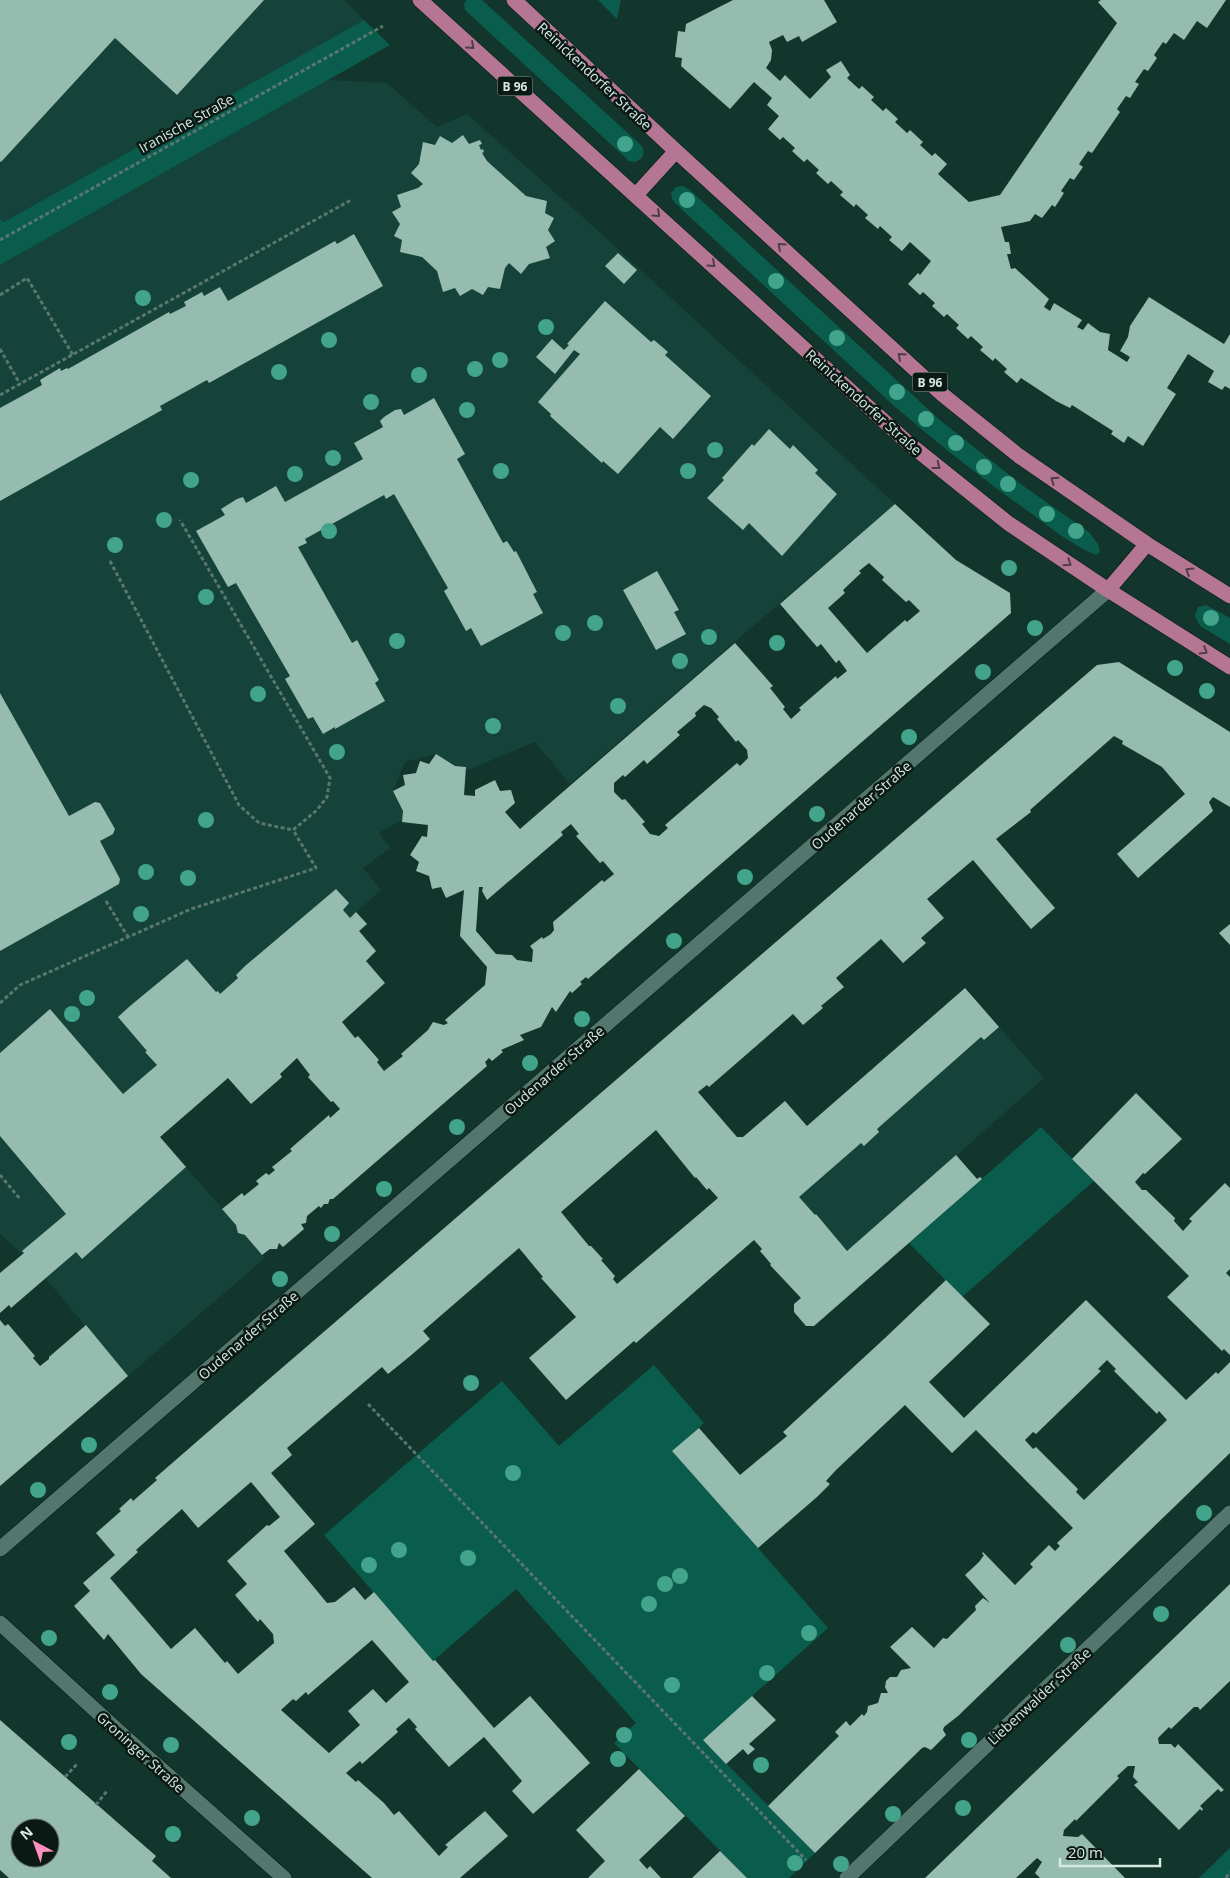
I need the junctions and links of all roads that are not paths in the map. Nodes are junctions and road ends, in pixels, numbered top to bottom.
1 (420, 0) edge
2 (516, 1) edge
3 (676, 151) junction
4 (636, 195) junction
5 (1147, 544) junction
6 (1108, 590) junction
7 (1230, 596) edge
8 (1230, 667) edge
9 (1230, 1513) edge
10 (0, 1549) edge
11 (0, 1623) edge
12 (284, 1878) edge
13 (847, 1878) edge

1 -> 4 main road, Reinickendorfer Straße / B 96
2 - 3 main road, Reinickendorfer Straße / B 96
3 - 4 main road
5 -> 3 main road, Reinickendorfer Straße / B 96
4 -> 6 main road, Reinickendorfer Straße / B 96
5 - 6 main road
7 -> 5 main road, Reinickendorfer Straße / B 96
6 -> 8 main road, Reinickendorfer Straße / B 96
6 - 10 street, Oudenarder Straße
9 - 13 street, Liebenwalder Straße
11 - 12 street, Groninger Straße

